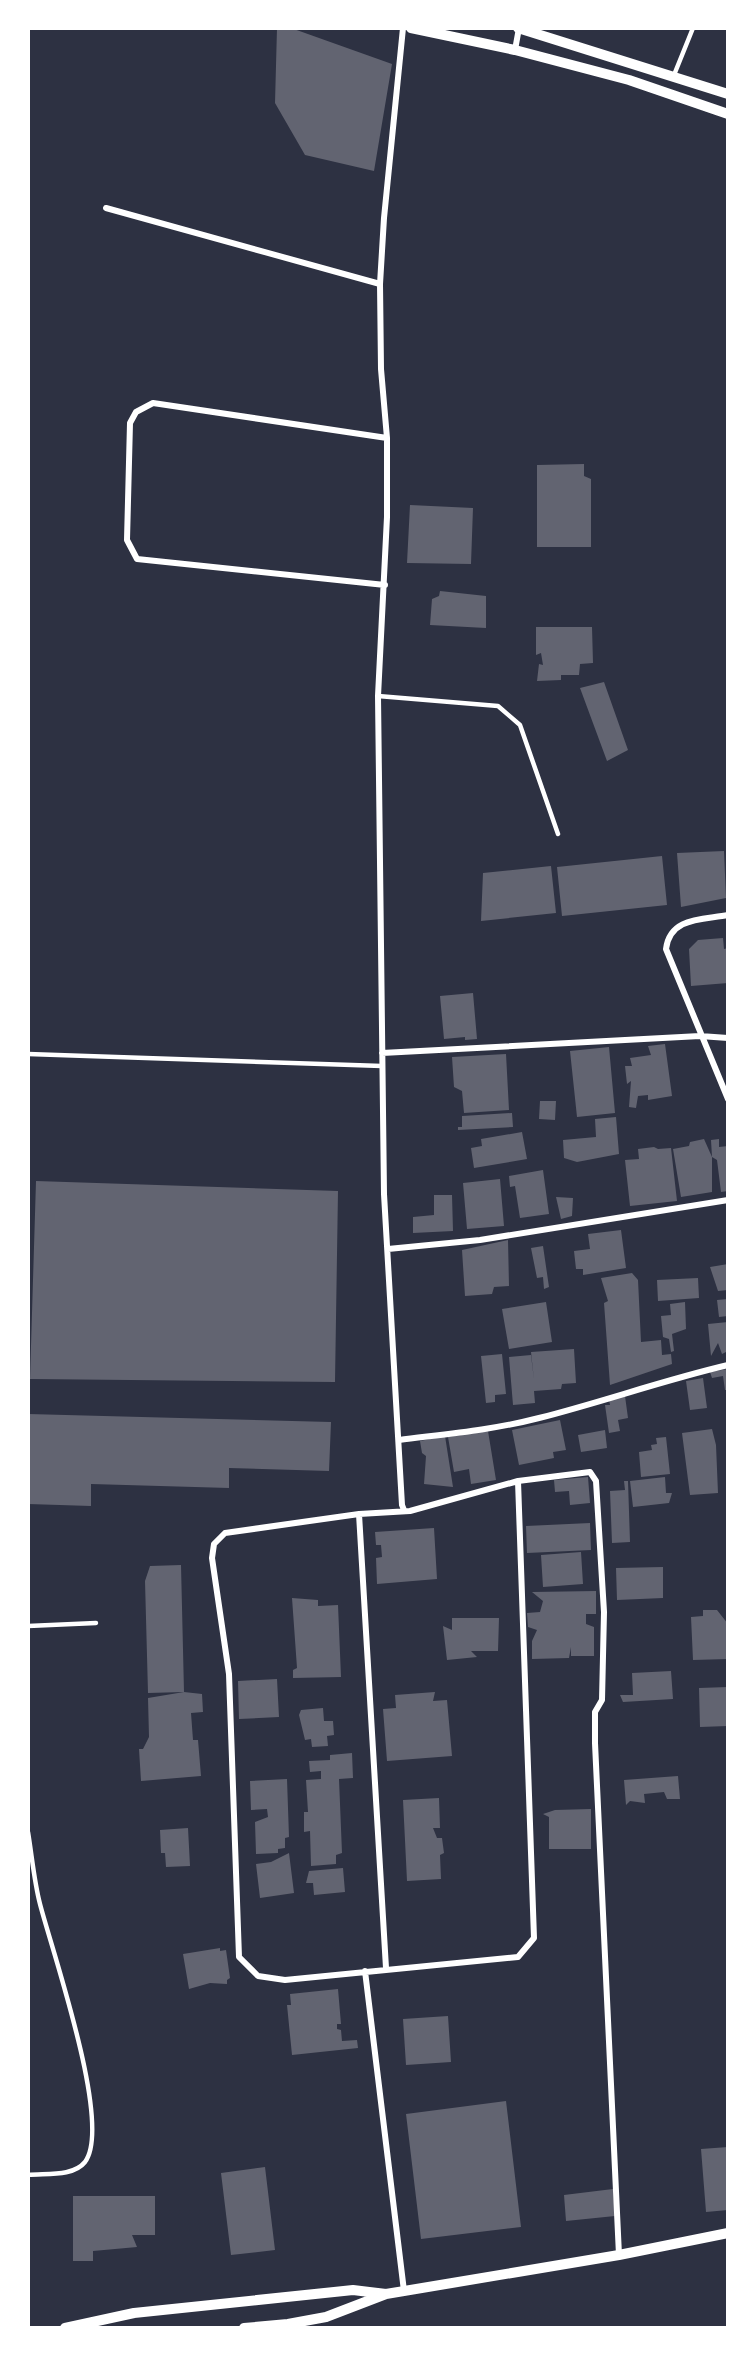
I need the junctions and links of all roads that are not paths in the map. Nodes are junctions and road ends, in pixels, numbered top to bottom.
1 (403, 28) edge
2 (411, 28) edge
3 (693, 28) edge
4 (519, 29) edge
5 (515, 50) junction
6 (674, 75) junction
7 (728, 94) edge
8 (728, 114) edge
9 (106, 208) dead end
10 (380, 285) junction
11 (387, 438) junction
12 (385, 585) junction
13 (378, 696) junction
14 (558, 834) dead end
15 (728, 915) edge
16 (700, 1036) junction
17 (728, 1038) edge
18 (382, 1053) junction
19 (28, 1054) edge
20 (382, 1066) junction
21 (728, 1100) edge
22 (728, 1200) edge
23 (388, 1249) junction
24 (728, 1365) edge
25 (399, 1440) junction
26 (518, 1480) junction
27 (404, 1510) junction
28 (358, 1514) junction
29 (96, 1623) dead end
30 (28, 1626) edge
31 (28, 1832) edge
32 (386, 1968) junction
33 (365, 1971) junction
34 (28, 2175) edge
35 (728, 2233) edge
36 (619, 2255) junction
37 (404, 2291) junction
38 (386, 2294) junction
39 (66, 2328) edge
40 (244, 2328) edge

1 - 10 street
2 - 5 street
3 - 6 lane
4 - 5 street
4 - 6 street
5 - 8 street
6 - 7 street
9 - 10 street
10 - 11 street
11 - 12 street
11 - 12 street
12 - 13 street
13 - 14 lane
13 - 18 street
15 - 16 street
16 - 17 street
16 - 18 street
16 - 21 street
18 - 20 street
19 - 20 lane
20 - 23 street
22 - 23 street
23 - 25 street
24 - 25 street
25 - 27 street
26 - 27 street
26 - 32 street
26 - 36 street
27 - 28 street
28 - 32 street
28 - 33 street
29 - 30 lane
31 - 34 lane
32 - 33 street
33 - 37 street
35 - 36 street
36 - 37 street
37 - 38 street
38 - 39 street
38 - 40 street

